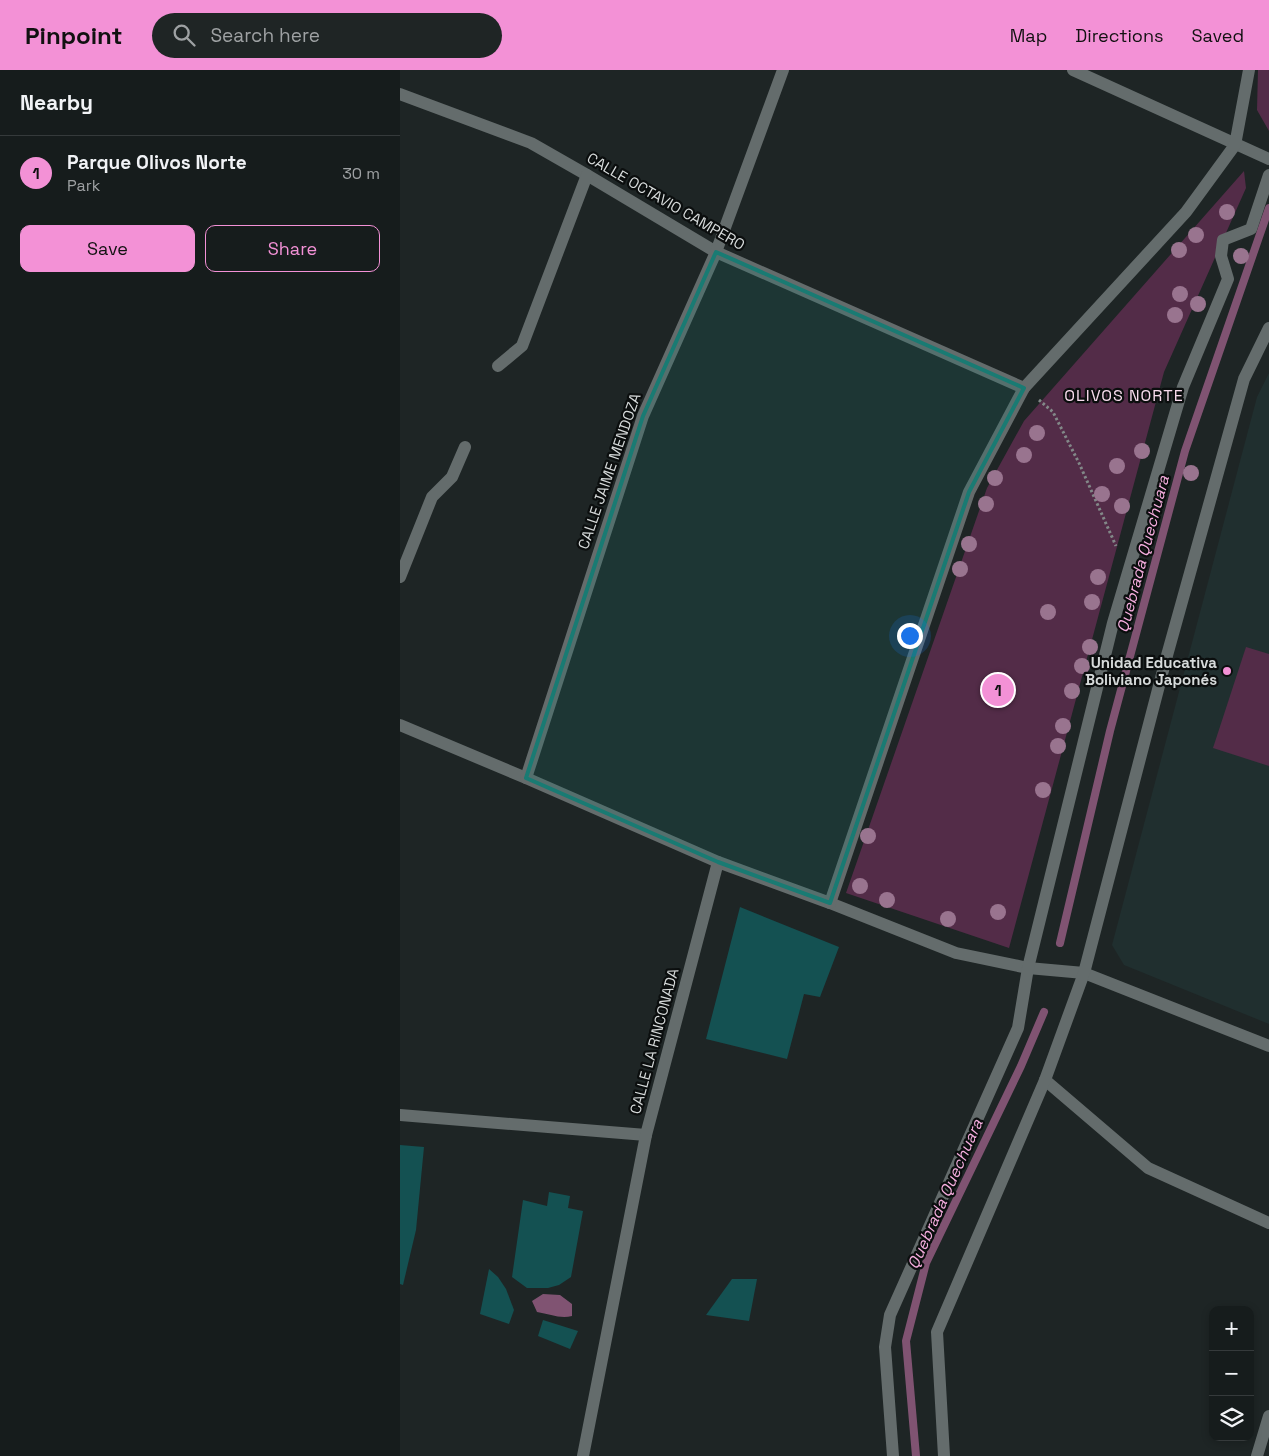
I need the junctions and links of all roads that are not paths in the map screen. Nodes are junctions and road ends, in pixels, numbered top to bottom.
1 (783, 70) edge
2 (1073, 70) edge
3 (1249, 70) edge
4 (400, 94) edge
5 (1235, 144) junction
6 (1269, 159) edge
7 (587, 175) junction
8 (1269, 175) edge
9 (716, 252) junction
10 (1269, 328) edge
11 (498, 366) dead end
12 (1024, 388) junction
13 (465, 447) dead end
14 (400, 577) edge
15 (400, 725) edge
16 (526, 778) junction
17 (718, 862) junction
18 (830, 904) junction
19 (1028, 968) junction
20 (1084, 973) junction
21 (1269, 1046) edge
22 (1045, 1080) junction
23 (400, 1114) edge
24 (646, 1135) junction
25 (1269, 1223) edge
26 (1269, 1417) edge
27 (583, 1456) edge
28 (893, 1456) edge
29 (944, 1456) edge
30 (1257, 1456) edge

1 - 9 street, CALLE JAIME MENDOZA
2 - 5 street
3 - 5 street
4 - 7 street, CALLE OCTAVIO CAMPERO
5 - 6 street
5 - 12 street
7 - 9 street, CALLE OCTAVIO CAMPERO
7 - 11 street
8 - 19 street
9 - 12 street, CALLE OCTAVIO CAMPERO
9 - 16 street, CALLE JAIME MENDOZA
10 - 20 street
12 - 18 street
13 - 14 street
15 - 16 street
16 - 17 street
17 - 18 street
17 - 24 street, CALLE LA RINCONADA
18 - 19 street
19 - 20 street
19 - 28 street
20 - 21 street
20 - 22 street
22 - 25 street
22 - 29 street
23 - 24 street, CALLE LA RINCONADA
24 - 27 street
26 - 30 street

